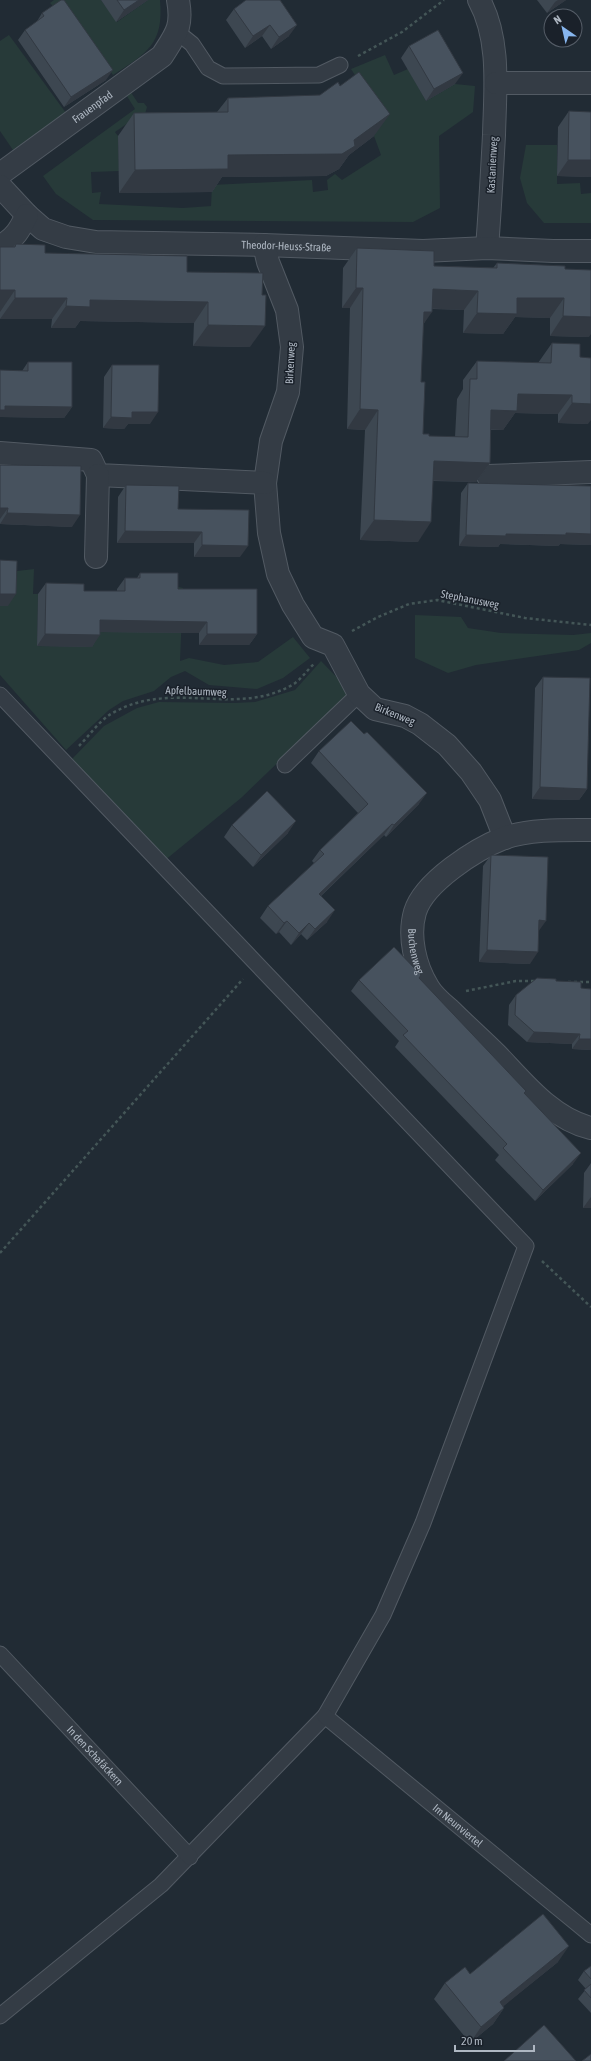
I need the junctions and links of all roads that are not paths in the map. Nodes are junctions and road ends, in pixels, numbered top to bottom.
1 (178, 0) edge
2 (479, 0) edge
3 (177, 32) junction
4 (340, 65) road end
5 (496, 83) junction
6 (591, 83) edge
7 (0, 174) edge
8 (0, 186) edge
9 (27, 215) junction
10 (264, 245) junction
11 (0, 246) edge
12 (487, 248) junction
13 (591, 251) edge
14 (0, 453) edge
15 (591, 472) edge
16 (98, 476) junction
17 (488, 476) edge
18 (266, 483) junction
19 (96, 557) dead end
20 (359, 694) junction
21 (3, 703) edge
22 (285, 765) dead end
23 (591, 830) edge
24 (505, 838) junction
25 (591, 1128) edge
26 (0, 1654) edge
27 (325, 1716) junction
28 (190, 1857) junction
29 (591, 1935) edge
30 (0, 2016) edge

1 - 3 street, Frauenpfad
2 - 5 street, Kastanienweg
3 - 4 lane
3 - 7 street, Frauenpfad
5 - 6 street
5 - 12 street, Kastanienweg
8 - 9 street, Theodor-Heuss-Straße
9 - 10 street, Theodor-Heuss-Straße
9 - 11 street
10 - 12 street, Theodor-Heuss-Straße
10 - 18 street, Birkenweg
12 - 13 street, Theodor-Heuss-Straße
14 - 16 street
15 - 17 street
16 - 18 street
16 - 19 street
18 - 20 street, Birkenweg
20 - 22 lane
20 - 24 street, Birkenweg
21 - 27 lane
23 - 24 street
24 - 25 street, Buchenweg
26 - 28 lane, In den Schafäckern
27 - 28 lane
27 - 29 lane, Im Neunviertel
28 - 30 lane

